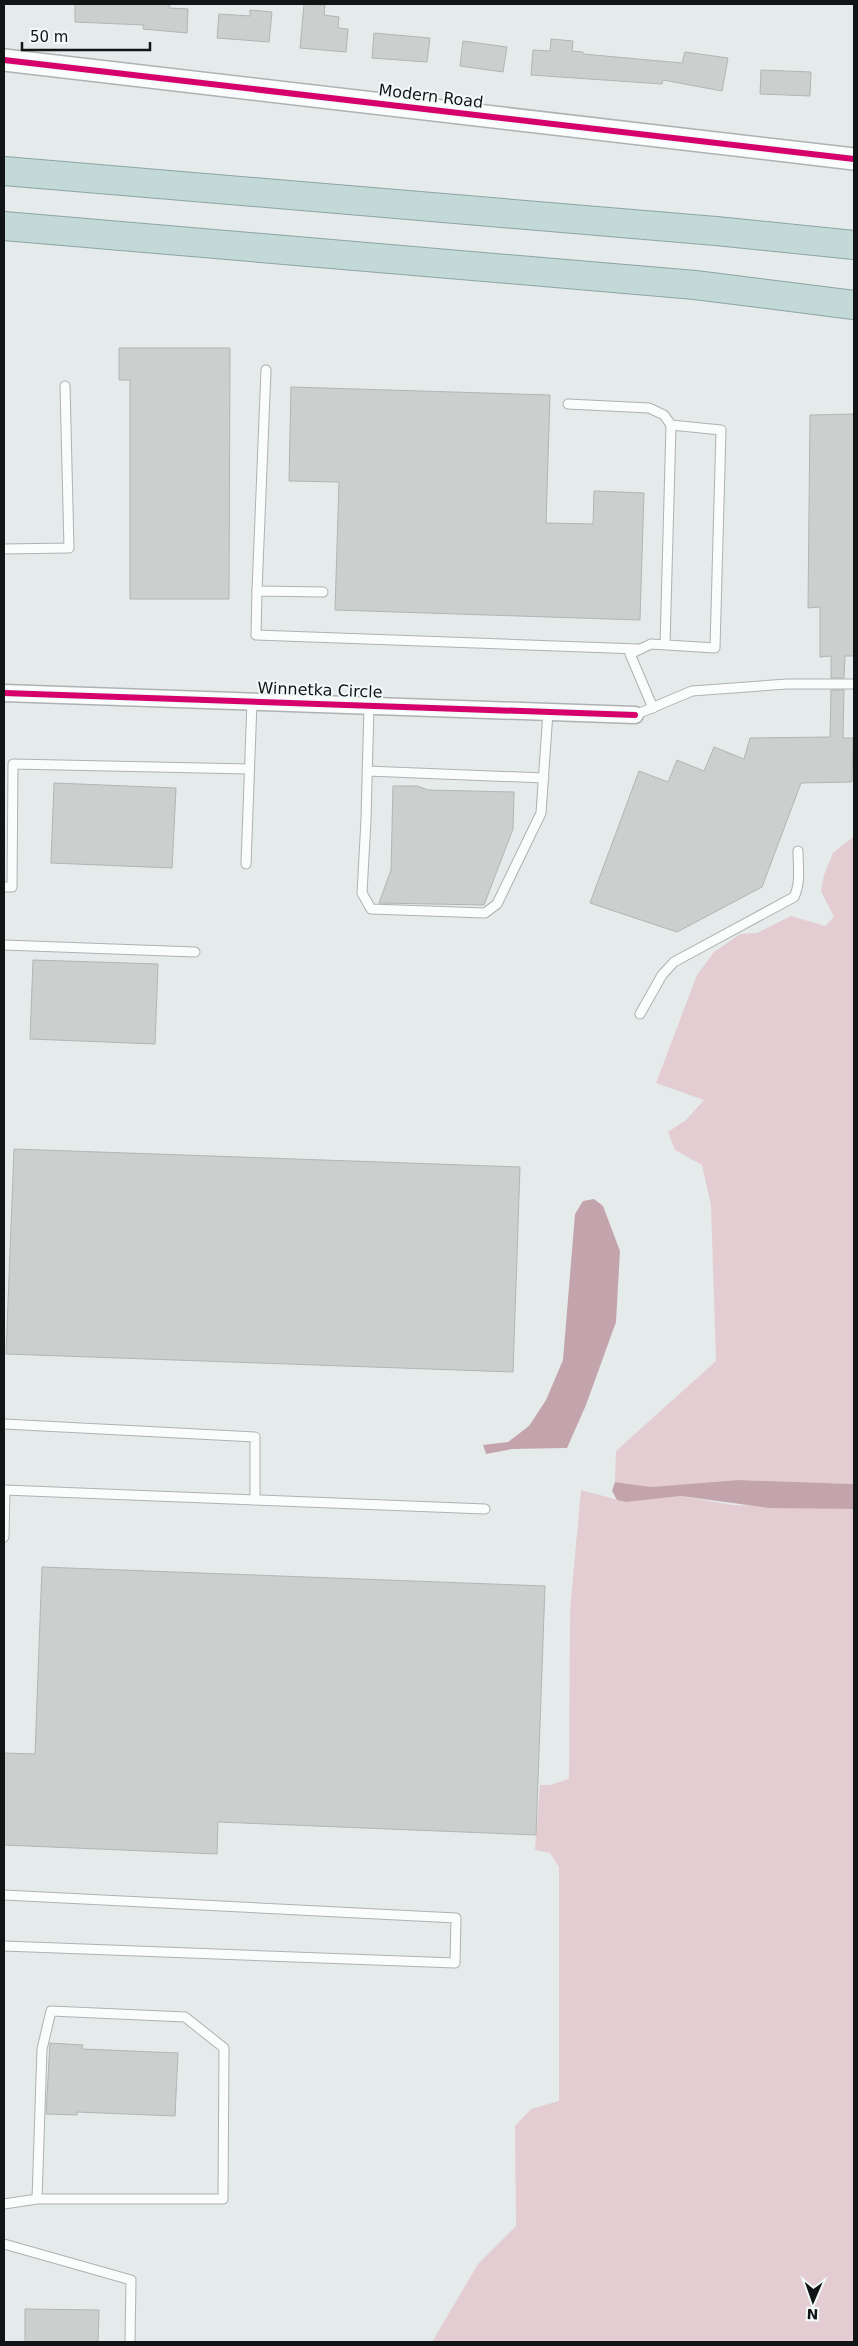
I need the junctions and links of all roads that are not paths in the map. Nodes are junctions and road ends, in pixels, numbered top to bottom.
1 (4, 60) edge
2 (854, 159) edge
3 (4, 171) edge
4 (4, 226) edge
5 (854, 245) edge
6 (854, 304) edge
7 (266, 370) dead end
8 (65, 386) dead end
9 (568, 404) dead end
10 (671, 425) junction
11 (4, 549) edge
12 (257, 591) junction
13 (323, 592) dead end
14 (665, 645) junction
15 (640, 649) junction
16 (854, 684) edge
17 (4, 693) edge
18 (252, 702) junction
19 (369, 706) junction
20 (653, 708) junction
21 (548, 712) junction
22 (635, 715) joint
23 (249, 769) junction
24 (367, 771) junction
25 (544, 778) junction
26 (798, 851) dead end
27 (246, 864) dead end
28 (4, 886) edge
29 (4, 945) edge
30 (195, 952) dead end
31 (640, 1014) dead end
32 (4, 1424) edge
33 (4, 1490) edge
34 (255, 1500) junction
35 (485, 1509) dead end
36 (4, 1537) edge
37 (4, 1895) edge
38 (4, 1946) edge
39 (37, 2199) junction
40 (4, 2204) edge
41 (4, 2244) edge
42 (130, 2342) edge

1 - 2 street, Modern Road
3 - 5 highway
4 - 6 highway
7 - 12 lane
8 - 11 lane
9 - 10 lane
10 - 14 lane
10 - 14 lane
12 - 13 lane
12 - 15 lane
14 - 15 lane
15 - 20 lane
16 - 20 lane
17 - 18 street, Winnetka Circle
18 - 19 street, Winnetka Circle
18 - 23 lane
19 - 21 street, Winnetka Circle
19 - 24 lane
20 - 22 lane
21 - 22 street, Winnetka Circle
21 - 25 lane
23 - 27 lane
23 - 28 lane
24 - 25 lane
24 - 25 lane
26 - 31 lane
29 - 30 lane
32 - 34 lane
33 - 34 lane
33 - 36 lane
34 - 35 lane
37 - 38 lane
39 - 39 lane
39 - 40 lane
41 - 42 lane

